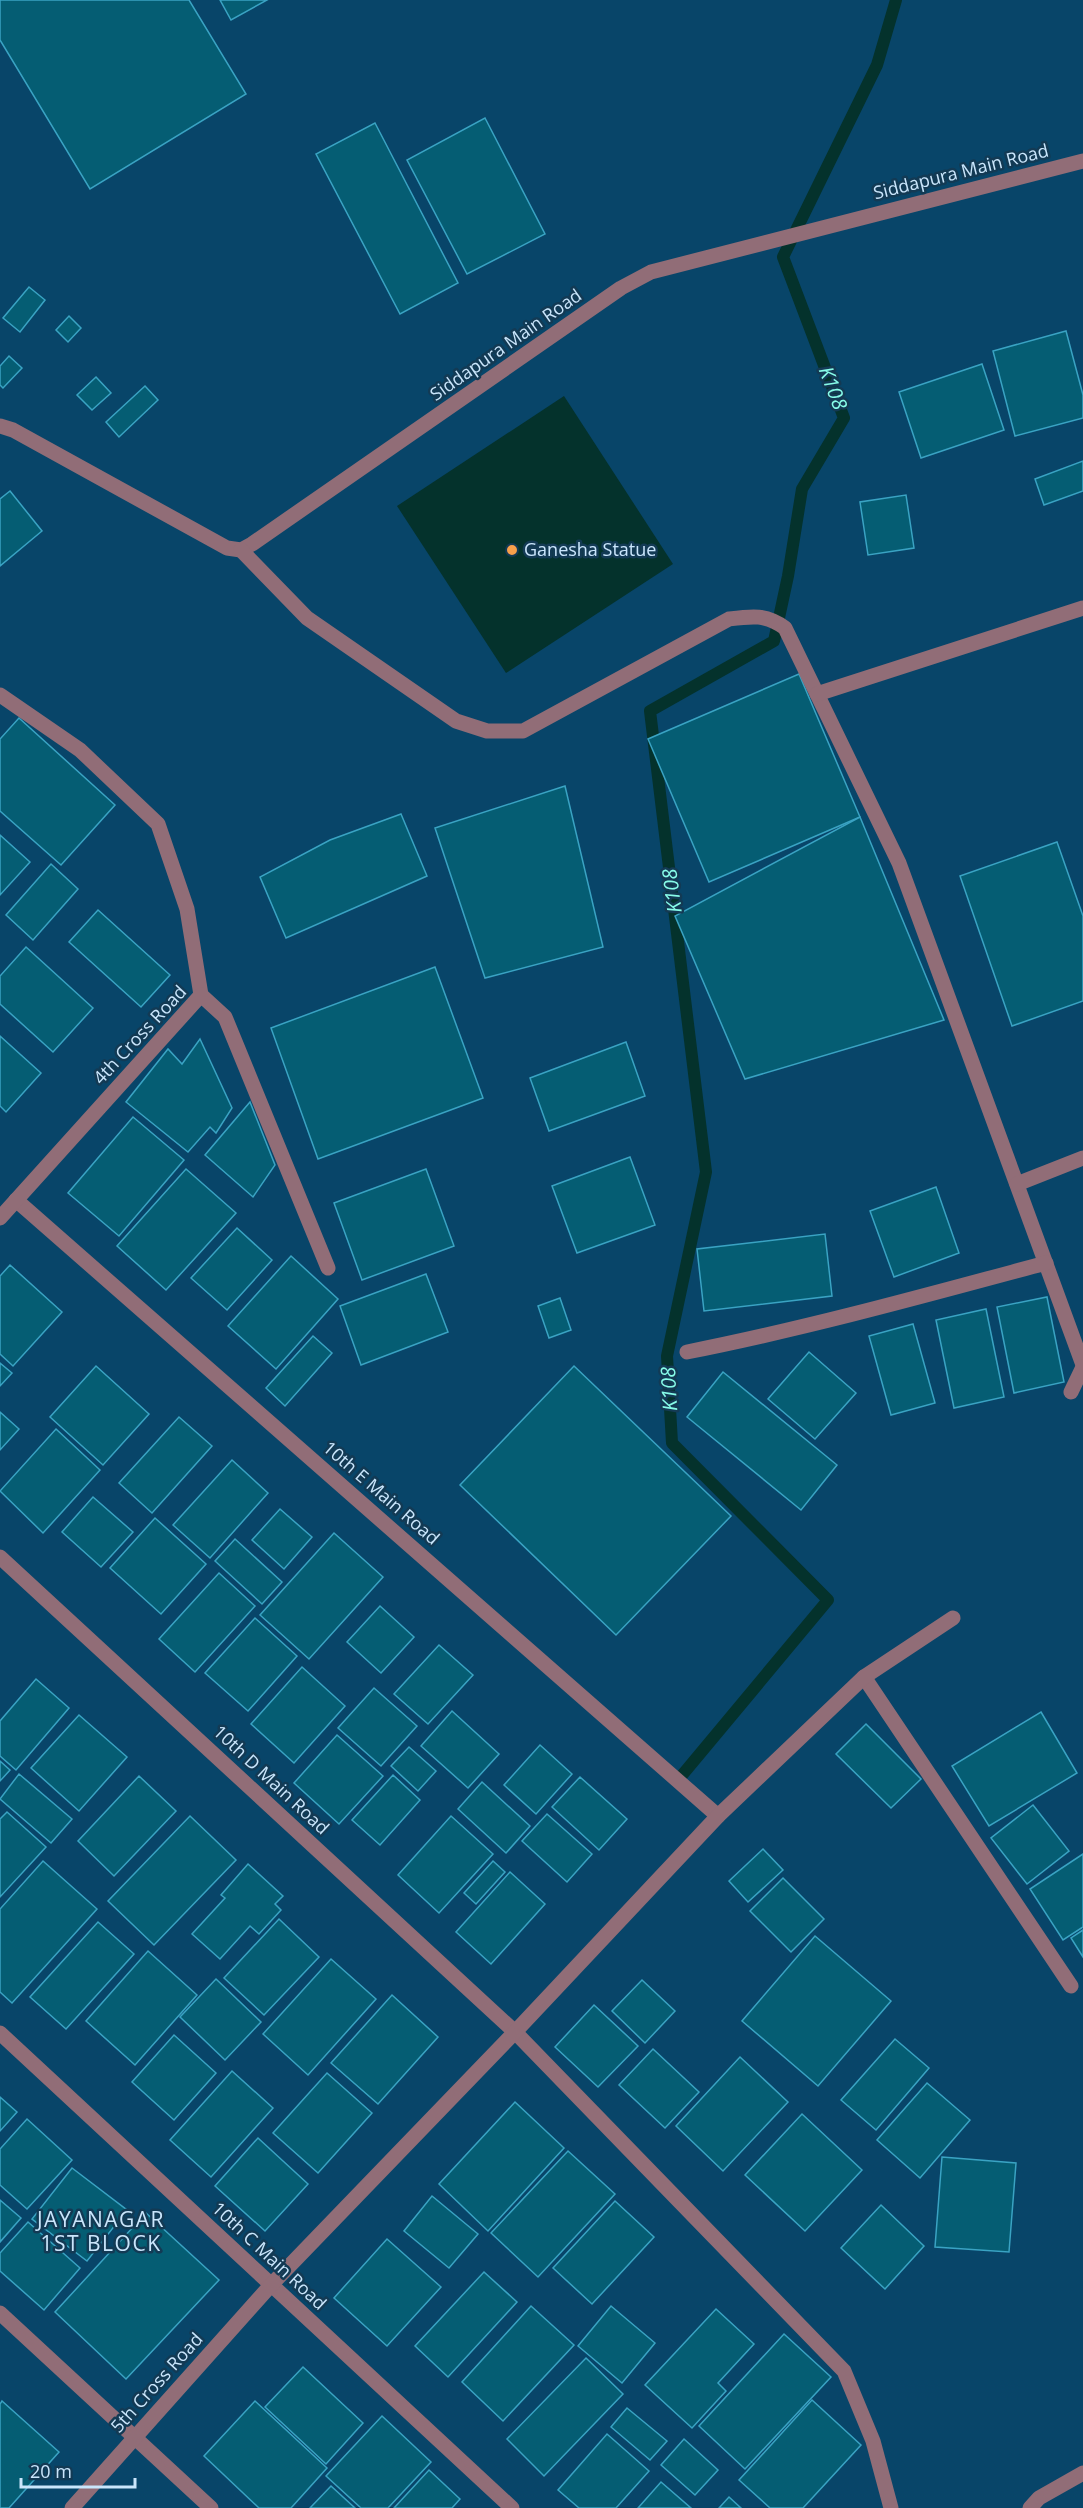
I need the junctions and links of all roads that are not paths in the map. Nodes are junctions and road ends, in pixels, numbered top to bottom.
1 (1083, 161) edge
2 (0, 426) edge
3 (241, 550) junction
4 (1083, 608) edge
5 (818, 694) junction
6 (0, 695) edge
7 (201, 995) junction
8 (1083, 1158) edge
9 (1017, 1184) junction
10 (16, 1200) junction
11 (0, 1218) edge
12 (1046, 1263) junction
13 (328, 1268) dead end
14 (687, 1352) dead end
15 (1083, 1366) edge
16 (1071, 1392) dead end
17 (0, 1557) edge
18 (952, 1618) dead end
19 (864, 1677) junction
20 (718, 1816) junction
21 (1071, 1986) dead end
22 (515, 2032) junction
23 (0, 2033) edge
24 (271, 2285) junction
25 (0, 2313) edge
26 (136, 2436) junction
27 (1083, 2473) edge
28 (72, 2508) edge
29 (211, 2508) edge
30 (512, 2508) edge
31 (891, 2508) edge
32 (1030, 2508) edge

1 - 3 street, Siddapura Main Road
2 - 3 street
3 - 5 street
4 - 5 street
5 - 9 street
6 - 7 street
7 - 10 street, 4th Cross Road
7 - 13 street, 4th Cross Road
8 - 9 street
9 - 12 street
10 - 11 street, 4th Cross Road
10 - 20 street, 10th E Main Road
12 - 14 street
12 - 15 street
15 - 16 street
17 - 22 street, 10th D Main Road
18 - 19 street, 5th Cross Road
19 - 20 street, 5th Cross Road
19 - 21 street
20 - 22 street, 5th Cross Road
22 - 24 street, 5th Cross Road
22 - 31 street, 10th D Main Road
23 - 24 street, 10th C Main Road
24 - 26 street, 5th Cross Road
24 - 30 street, 10th C Main Road
25 - 26 street
26 - 28 street, 5th Cross Road
26 - 29 street
27 - 32 street

